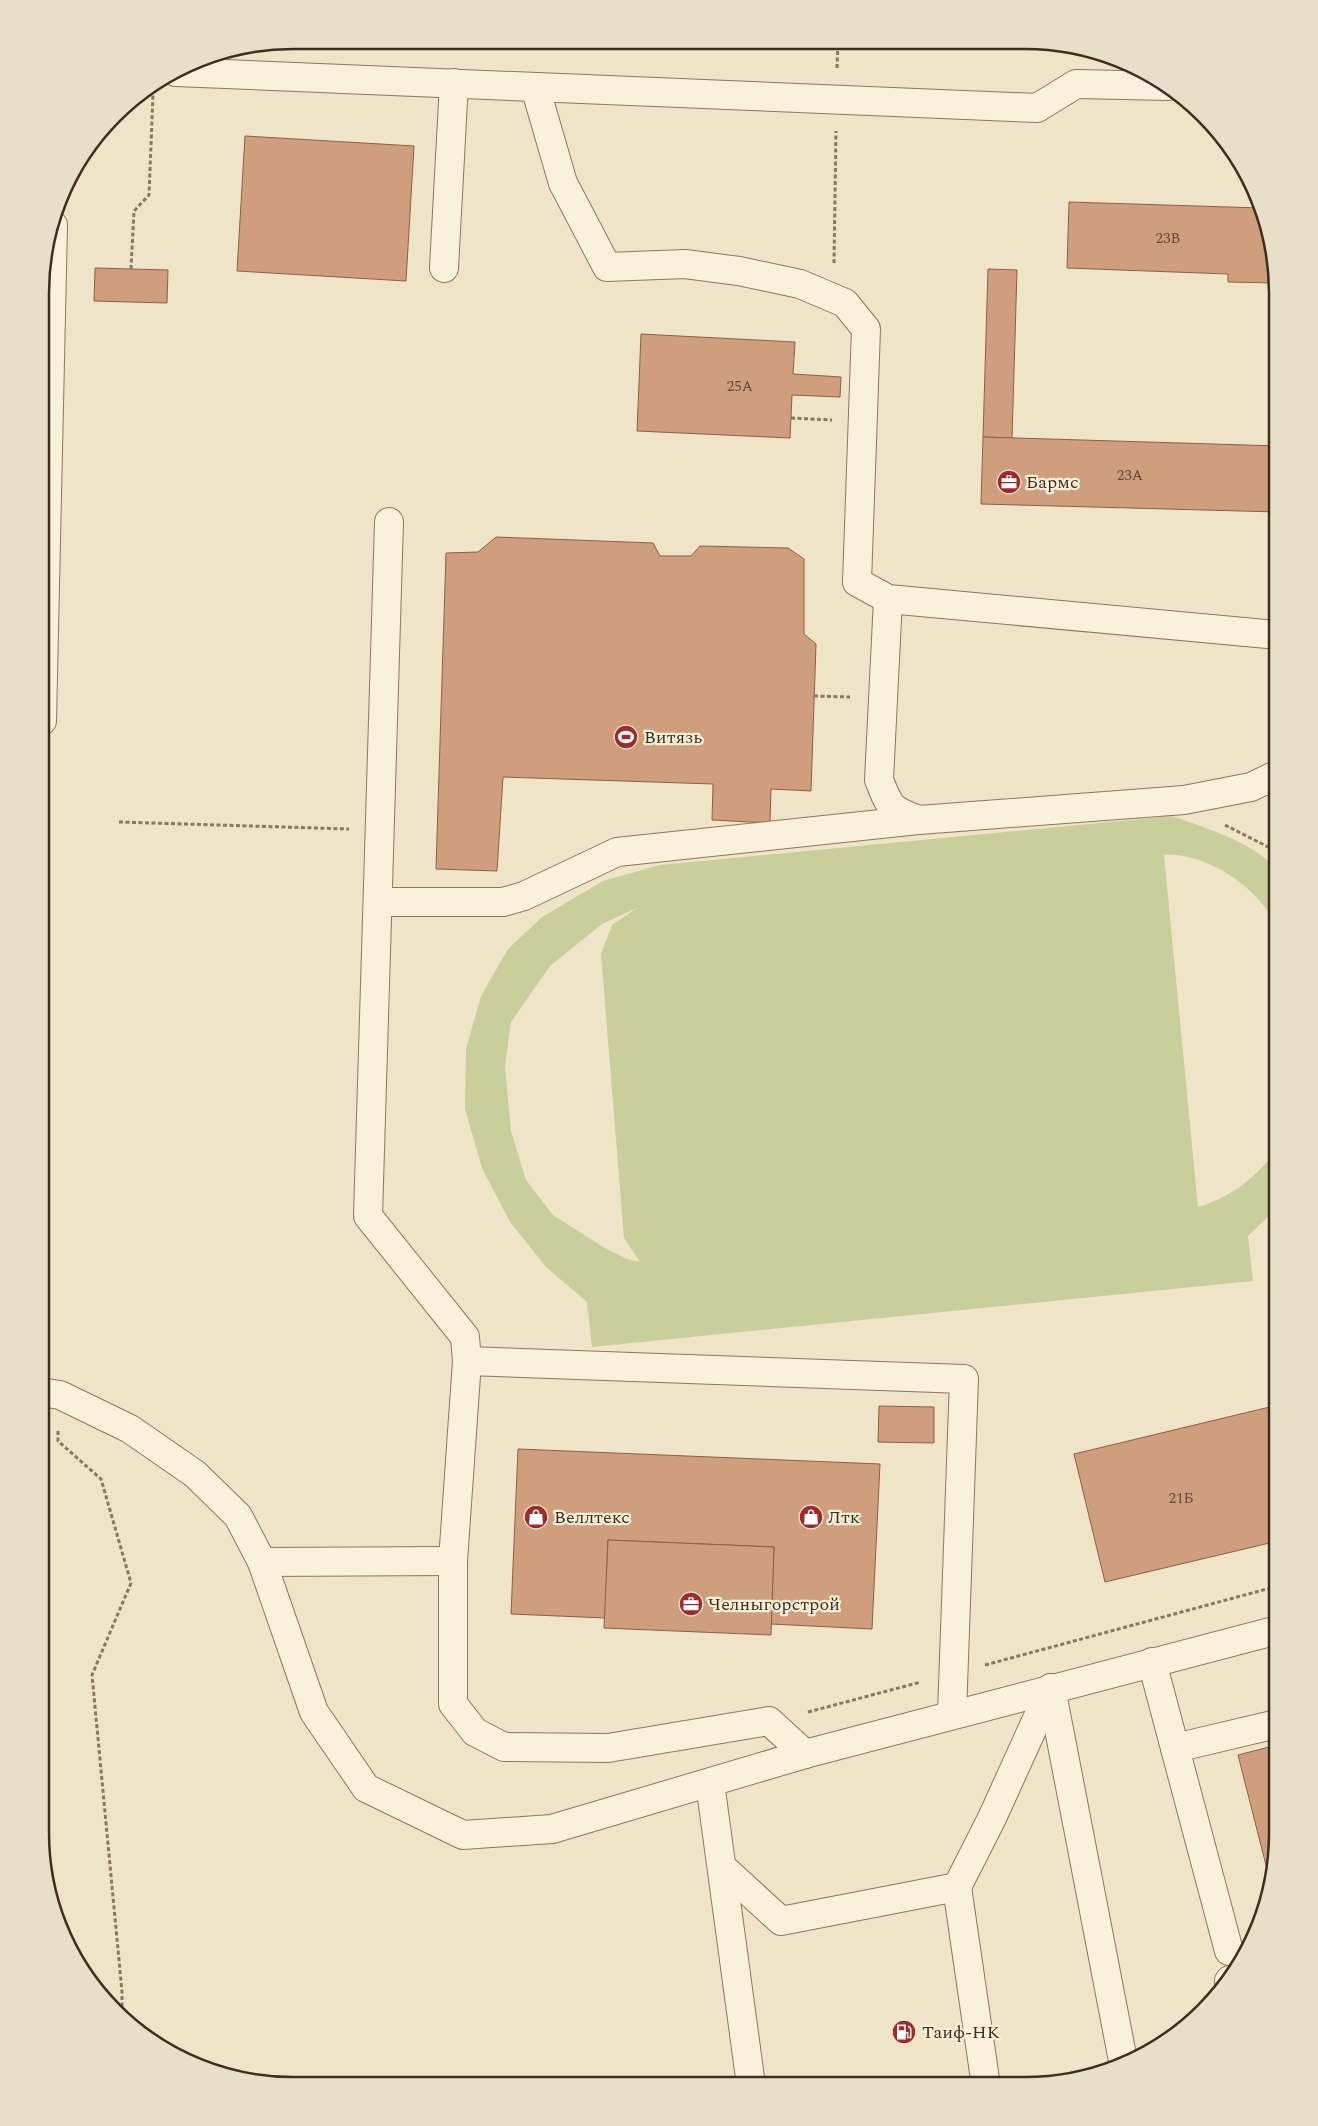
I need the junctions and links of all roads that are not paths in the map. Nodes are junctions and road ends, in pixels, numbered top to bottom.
1 (188, 72) edge
2 (454, 83) junction
3 (1154, 86) edge
4 (535, 87) junction
5 (52, 249) edge
6 (444, 268) dead end
7 (49, 405) edge
8 (389, 522) dead end
9 (888, 599) junction
10 (1269, 634) edge
11 (1269, 778) edge
12 (919, 820) junction
13 (378, 902) junction
14 (467, 1361) junction
15 (50, 1394) edge
16 (453, 1561) junction
17 (262, 1562) junction
18 (1269, 1632) edge
19 (1152, 1662) junction
20 (1051, 1688) junction
21 (952, 1714) junction
22 (1269, 1726) edge
23 (1175, 1748) junction
24 (805, 1754) junction
25 (710, 1783) junction
26 (722, 1868) junction
27 (957, 1887) junction
28 (1228, 1951) dead end
29 (1122, 2057) edge
30 (750, 2077) edge
31 (985, 2077) edge

1 - 2 street
2 - 4 street
2 - 6 street
3 - 4 street
4 - 9 street
5 - 7 street
8 - 13 street
9 - 10 street
9 - 12 street
11 - 12 street
12 - 13 street
13 - 14 street
14 - 16 street
14 - 21 street
15 - 17 street
16 - 17 street
16 - 24 street
17 - 25 street
18 - 19 street
19 - 20 street
19 - 23 street
20 - 21 street
20 - 27 street
20 - 29 street
21 - 24 street
22 - 23 street
23 - 28 street
24 - 25 street
25 - 26 street
26 - 27 street
26 - 30 street
27 - 31 street

